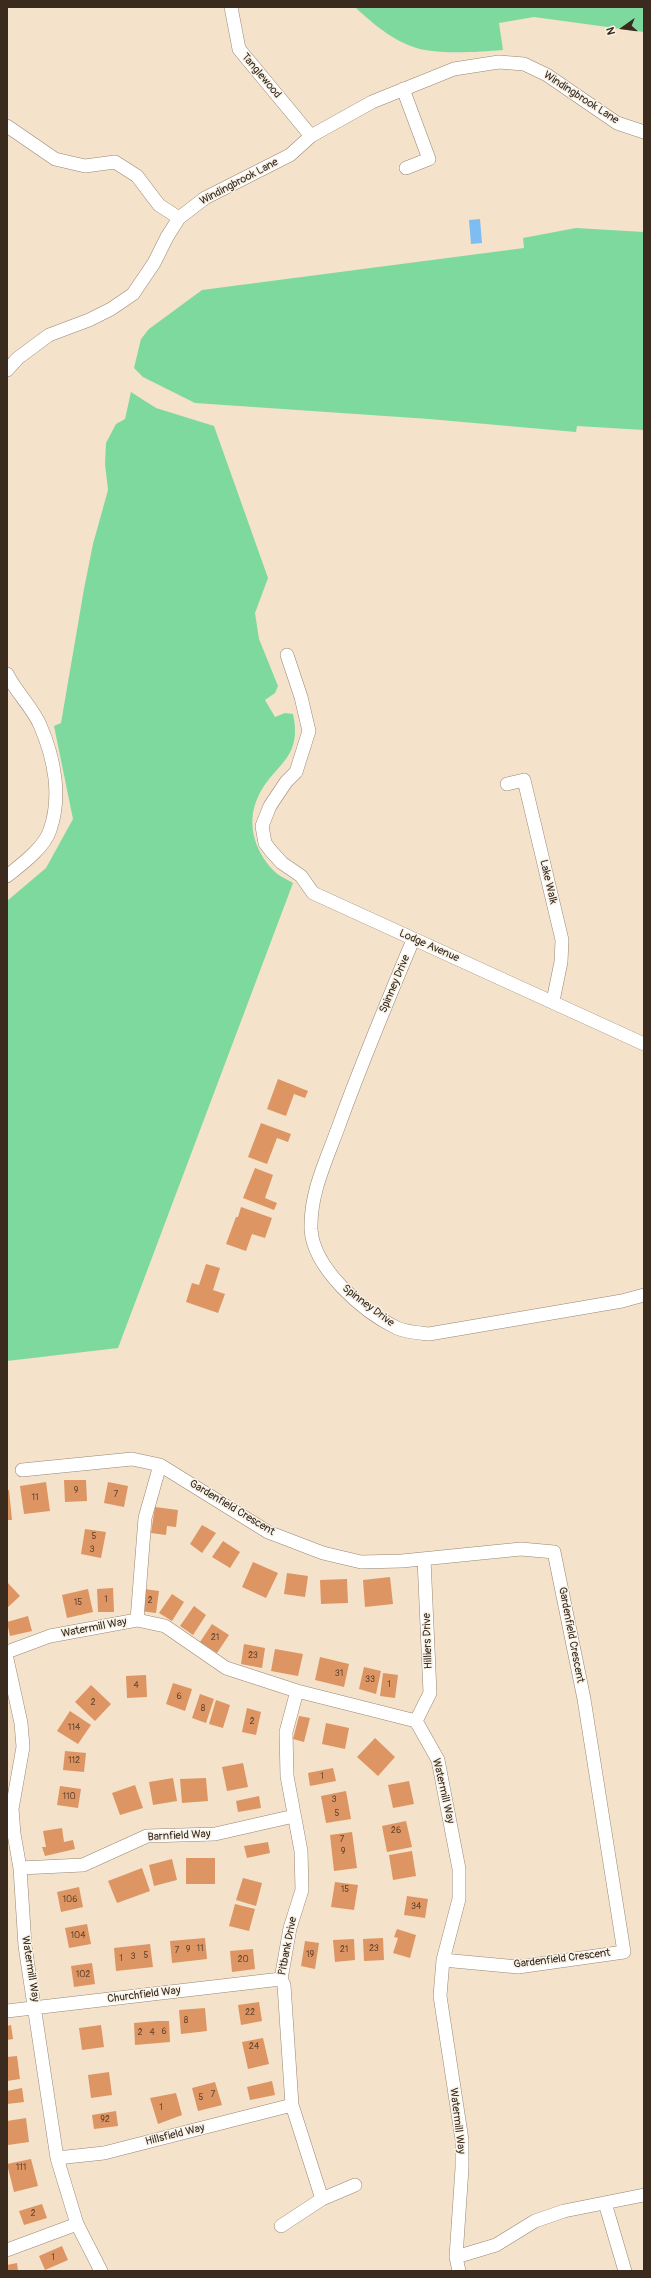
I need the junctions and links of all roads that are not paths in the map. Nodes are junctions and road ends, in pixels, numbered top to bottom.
1 (231, 7) edge
2 (403, 89) junction
3 (7, 126) edge
4 (644, 132) edge
5 (311, 136) junction
6 (406, 168) dead end
7 (179, 218) junction
8 (7, 370) edge
9 (287, 655) dead end
10 (7, 674) edge
11 (507, 784) dead end
12 (7, 876) edge
13 (413, 940) junction
14 (552, 1001) junction
15 (644, 1044) edge
16 (644, 1295) edge
17 (160, 1465) junction
18 (22, 1470) dead end
19 (424, 1559) junction
20 (137, 1620) junction
21 (7, 1652) edge
22 (7, 1659) edge
23 (297, 1691) junction
24 (416, 1720) junction
25 (12, 1778) edge
26 (294, 1816) junction
27 (20, 1868) junction
28 (442, 1960) junction
29 (281, 1979) junction
30 (36, 2009) junction
31 (7, 2011) edge
32 (292, 2105) junction
33 (57, 2158) junction
34 (355, 2184) dead end
35 (644, 2195) edge
36 (322, 2199) junction
37 (605, 2203) junction
38 (77, 2224) junction
39 (281, 2226) dead end
40 (7, 2250) edge
41 (456, 2257) junction
42 (102, 2271) edge
43 (459, 2271) edge
44 (625, 2271) edge

1 - 5 street, Tanglewood
2 - 4 street, Windingbrook Lane
2 - 5 street, Windingbrook Lane
2 - 6 street
3 - 7 street
5 - 7 street, Windingbrook Lane
7 - 8 street, Windingbrook Lane
9 - 13 street, Lodge Avenue
10 - 12 street
11 - 14 street, Lake Walk
13 - 14 street, Lodge Avenue
13 - 16 street, Spinney Drive
14 - 15 street, Lodge Avenue
17 - 18 street, Gardenfield Crescent
17 - 19 street, Gardenfield Crescent
17 - 20 street
19 - 24 street, Hilliers Drive
19 - 28 street, Gardenfield Crescent
20 - 21 street, Watermill Way
20 - 23 street, Watermill Way
22 - 25 street, Watermill Way
23 - 24 street, Watermill Way
23 - 26 street, Pitbank Drive
24 - 28 street, Watermill Way
25 - 27 street, Watermill Way
26 - 27 street, Barnfield Way
26 - 29 street, Pitbank Drive
27 - 30 street, Watermill Way
28 - 41 street, Watermill Way
29 - 30 street, Churchfield Way
29 - 32 street, Pitbank Drive
30 - 31 street, Churchfield Way
30 - 33 street, Watermill Way
32 - 33 street, Hillsfield Way
32 - 36 street, Pitbank Drive
33 - 38 street, Watermill Way
34 - 36 street
35 - 37 street
36 - 39 street
37 - 41 street
37 - 44 street
38 - 40 street
38 - 42 street, Watermill Way
41 - 43 street, Watermill Way

